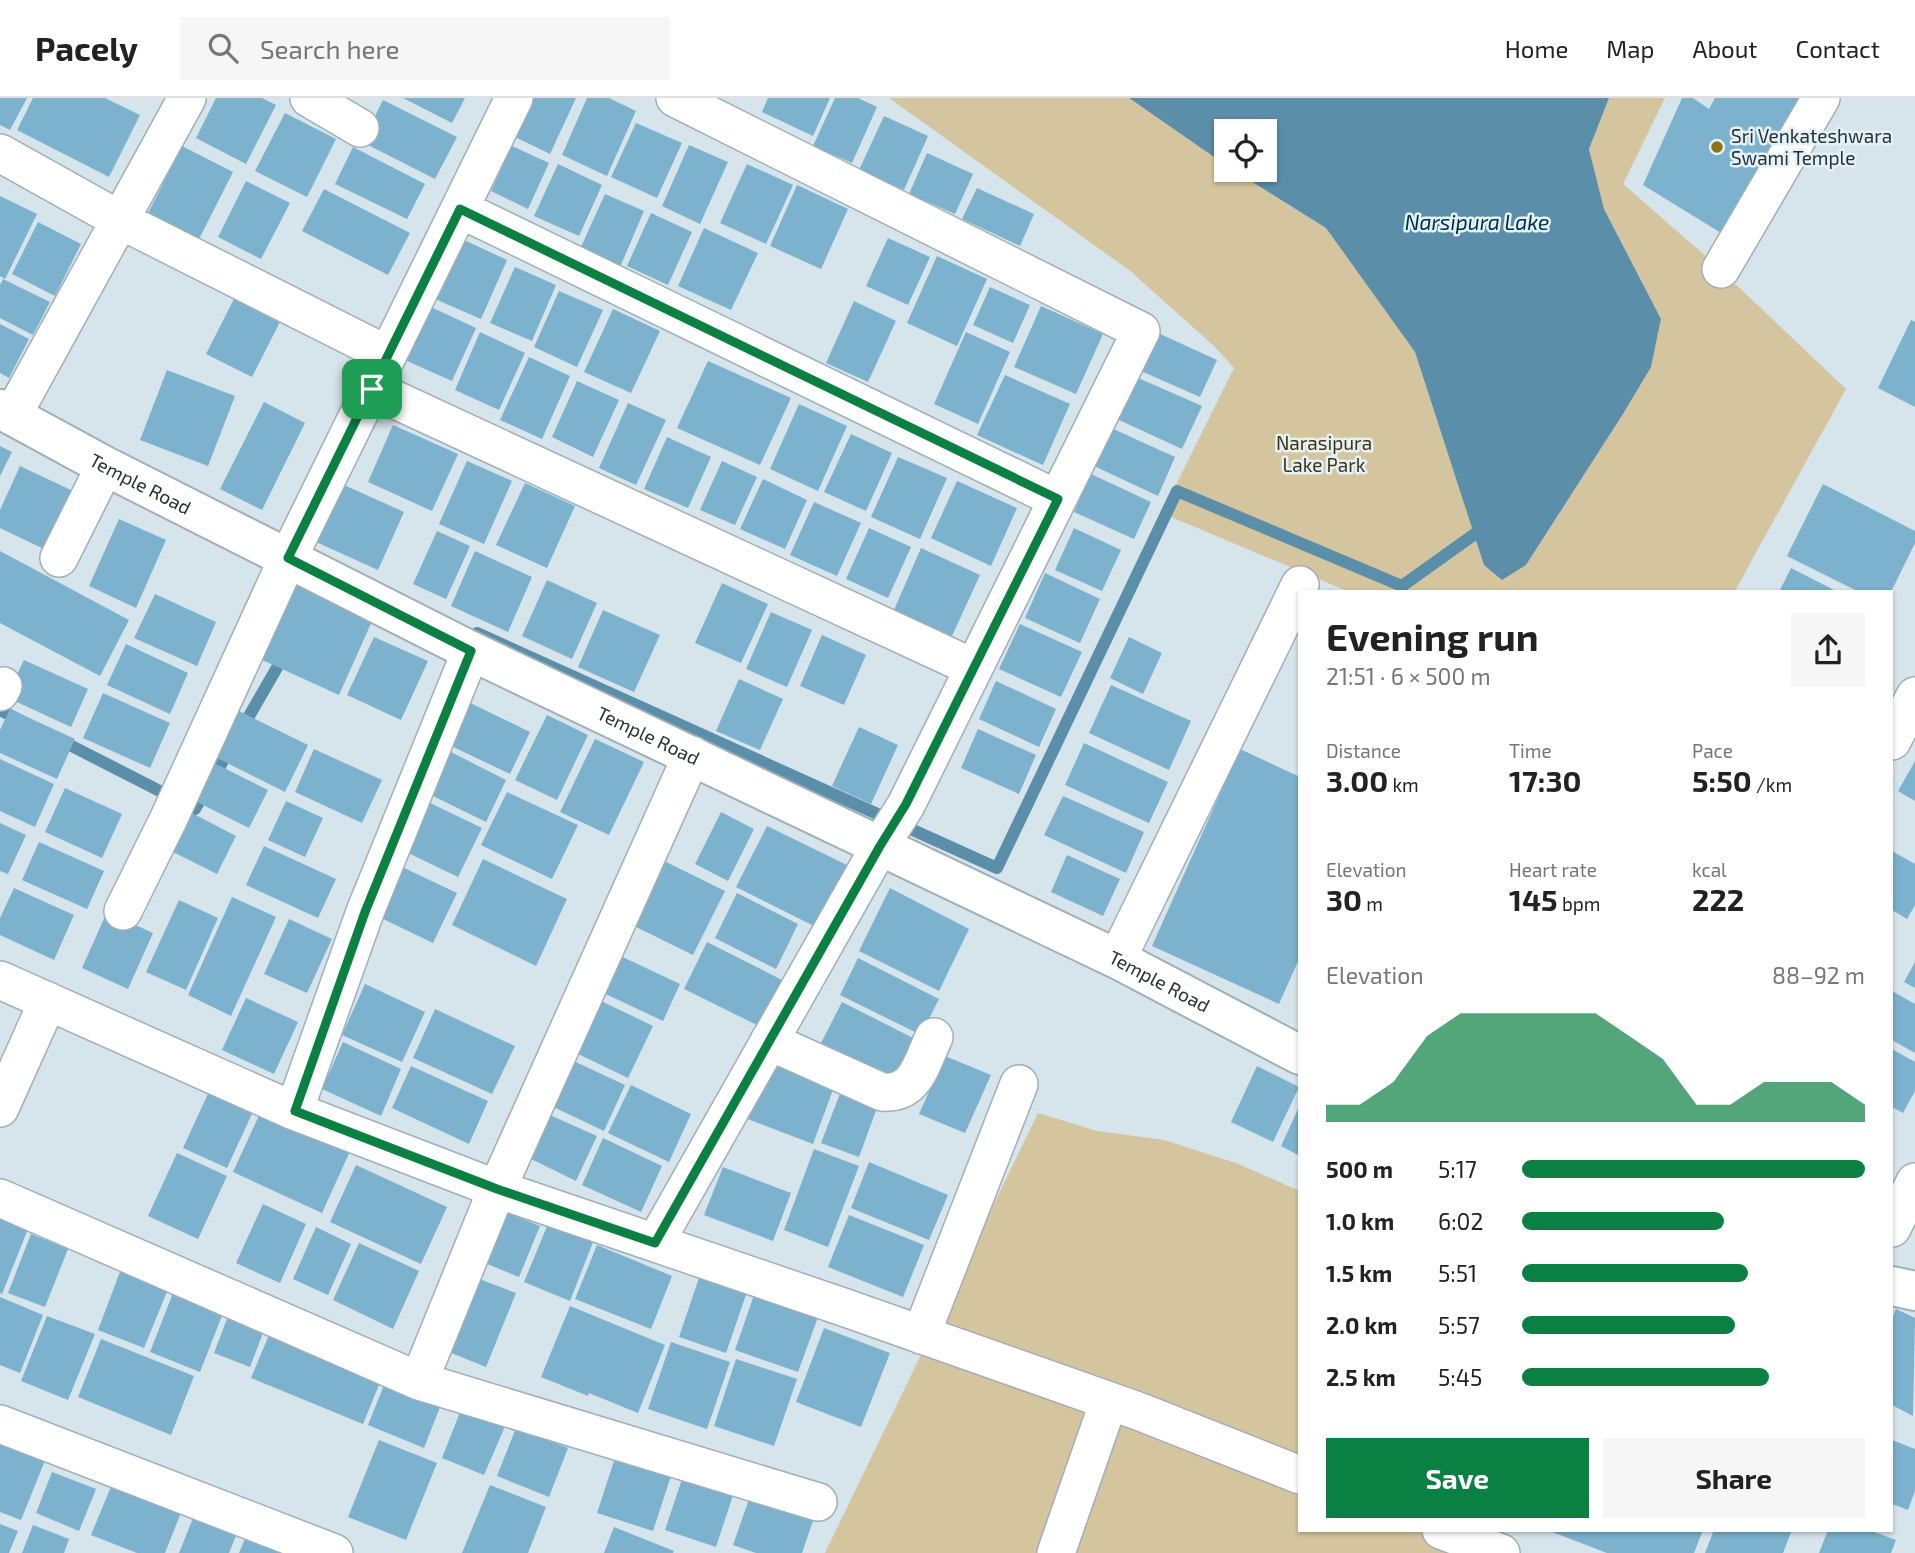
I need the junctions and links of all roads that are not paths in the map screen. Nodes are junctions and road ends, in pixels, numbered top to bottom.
1 (187, 98) edge
2 (309, 98) edge
3 (514, 98) edge
4 (675, 98) edge
5 (1821, 98) edge
6 (360, 128) dead end
7 (0, 153) edge
8 (460, 209) junction
9 (120, 220) junction
10 (1721, 269) dead end
11 (388, 355) junction
12 (372, 389) junction
13 (6, 412) edge
14 (105, 466) junction
15 (1058, 499) junction
16 (59, 558) dead end
17 (300, 564) junction
18 (1300, 585) dead end
19 (471, 651) junction
20 (974, 667) junction
21 (1915, 696) edge
22 (1893, 739) edge
23 (692, 755) junction
24 (883, 840) junction
25 (123, 911) dead end
26 (1118, 959) junction
27 (0, 980) edge
28 (48, 1001) junction
29 (934, 1037) dead end
30 (769, 1041) junction
31 (1298, 1050) edge
32 (1019, 1084) dead end
33 (0, 1108) edge
34 (295, 1111) junction
35 (1915, 1182) edge
36 (497, 1189) junction
37 (0, 1198) edge
38 (1893, 1225) edge
39 (655, 1243) junction
40 (1893, 1286) edge
41 (1915, 1291) edge
42 (921, 1335) junction
43 (419, 1381) junction
44 (1108, 1401) junction
45 (0, 1424) edge
46 (1298, 1474) edge
47 (818, 1502) dead end
48 (1446, 1532) edge
49 (1512, 1532) edge
50 (334, 1553) edge
51 (1056, 1553) edge
52 (1502, 1553) edge

1 - 9 street
2 - 6 street
3 - 8 street
4 - 15 street
5 - 10 street
7 - 9 street
8 - 11 street
8 - 15 street
9 - 11 street
9 - 13 street
11 - 12 street
12 - 17 street
12 - 20 street
13 - 14 street, Temple Road
14 - 16 street
14 - 17 street, Temple Road
15 - 20 street
17 - 19 street, Temple Road
17 - 25 street
18 - 26 street
19 - 23 street, Temple Road
19 - 34 street
20 - 24 street
21 - 22 street
23 - 24 street, Temple Road
23 - 36 street
24 - 26 street, Temple Road
24 - 30 street
26 - 31 street, Temple Road
27 - 28 street
28 - 33 street
28 - 34 street
29 - 30 street
30 - 39 street
32 - 42 street
34 - 36 street
35 - 38 street
36 - 39 street
36 - 43 street
37 - 43 street
39 - 42 street
40 - 41 street
42 - 44 street
43 - 47 street
44 - 46 street
44 - 51 street
45 - 50 street
48 - 52 street
49 - 52 street

